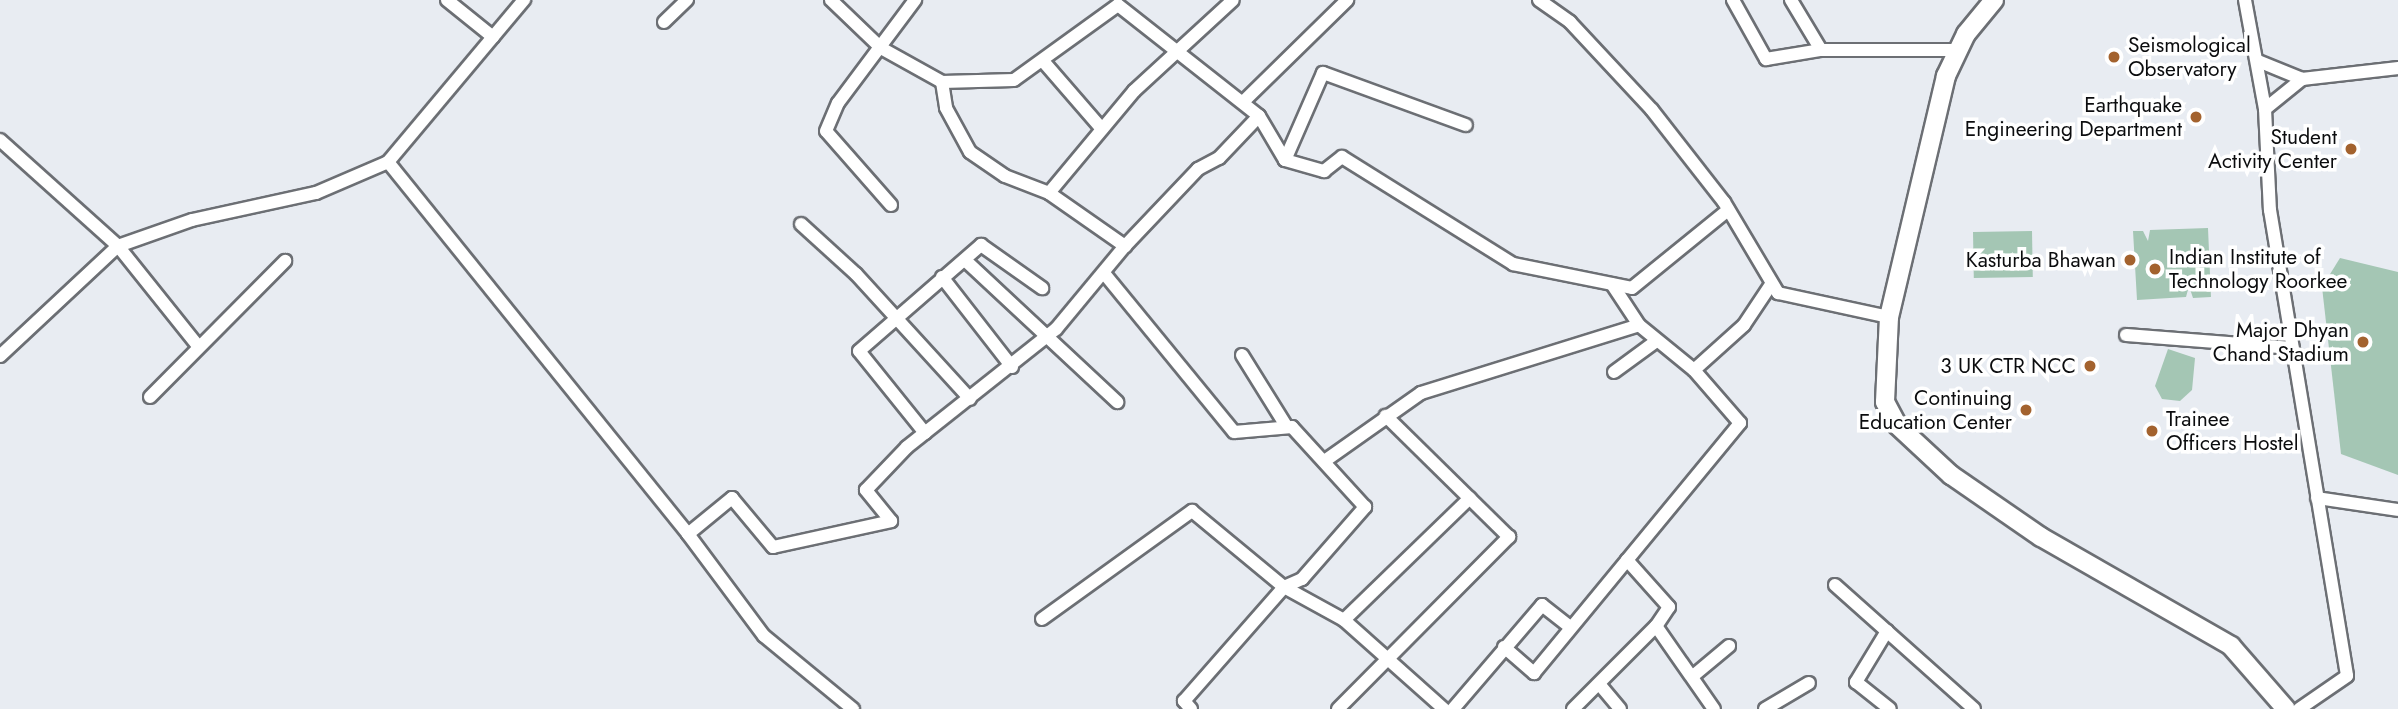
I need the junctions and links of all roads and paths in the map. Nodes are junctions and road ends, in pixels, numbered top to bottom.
1 (447, 0) edge
2 (524, 0) edge
3 (687, 0) edge
4 (832, 0) edge
5 (915, 0) edge
6 (1233, 0) edge
7 (1347, 0) edge
8 (1539, 0) edge
9 (1734, 0) edge
10 (1791, 0) edge
11 (1994, 0) edge
12 (2245, 0) edge
13 (1118, 2) edge
14 (664, 22) dead end
15 (493, 37) junction
16 (881, 48) junction
17 (1181, 50) junction
18 (1821, 50) junction
19 (1957, 50) junction
20 (1043, 61) junction
21 (2258, 61) junction
22 (2398, 68) edge
23 (2302, 79) junction
24 (942, 82) junction
25 (1243, 102) junction
26 (2264, 108) junction
27 (1259, 116) junction
28 (1466, 125) dead end
29 (1102, 129) junction
30 (0, 140) edge
31 (1285, 160) junction
32 (388, 162) junction
33 (1049, 193) junction
34 (891, 205) dead end
35 (1728, 210) junction
36 (801, 224) dead end
37 (118, 246) junction
38 (1125, 246) junction
39 (285, 261) dead end
40 (967, 261) junction
41 (1104, 273) junction
42 (942, 277) junction
43 (1612, 284) junction
44 (1772, 284) junction
45 (1042, 288) dead end
46 (1889, 317) junction
47 (895, 319) junction
48 (1639, 325) junction
49 (2126, 335) dead end
50 (1046, 337) junction
51 (1655, 342) junction
52 (199, 347) junction
53 (2292, 348) junction
54 (1242, 355) dead end
55 (0, 356) edge
56 (1012, 367) junction
57 (1694, 370) junction
58 (1615, 372) dead end
59 (150, 397) dead end
60 (970, 399) junction
61 (1117, 402) dead end
62 (1386, 416) junction
63 (1285, 424) junction
64 (925, 433) junction
65 (1326, 460) junction
66 (1469, 498) junction
67 (2317, 498) junction
68 (2398, 510) edge
69 (688, 534) junction
70 (1627, 560) junction
71 (1835, 585) dead end
72 (1284, 587) junction
73 (1042, 619) dead end
74 (1344, 620) junction
75 (1569, 626) junction
76 (1656, 626) junction
77 (1887, 631) junction
78 (1728, 646) dead end
79 (1504, 647) junction
80 (1385, 661) junction
81 (1693, 676) junction
82 (1809, 683) dead end
83 (1600, 685) junction
84 (853, 709) edge
85 (1191, 709) edge
86 (1338, 709) edge
87 (1444, 709) edge
88 (1454, 709) edge
89 (1573, 709) edge
90 (1620, 709) edge
91 (1714, 709) edge
92 (1765, 709) edge
93 (1890, 709) edge
94 (1974, 709) edge
95 (2286, 709) edge
96 (2299, 709) edge

1 - 15 street
2 - 15 street
3 - 14 street
4 - 16 street
5 - 16 street
6 - 17 street
7 - 25 street
8 - 35 street
9 - 18 street
10 - 18 street
11 - 19 street
12 - 21 street
13 - 17 street
13 - 20 street
15 - 32 street
16 - 24 street
16 - 34 street
17 - 25 street
17 - 29 street
18 - 19 street
19 - 46 street
20 - 24 street
20 - 29 street
21 - 23 street
21 - 26 street
22 - 23 street
23 - 26 street
24 - 33 street
25 - 27 street
26 - 53 street
27 - 31 street
27 - 38 street
28 - 31 street
29 - 33 street
30 - 37 street
31 - 43 street
32 - 37 street
32 - 69 street
33 - 38 street
35 - 43 street
35 - 44 street
36 - 47 street
37 - 52 street
37 - 55 street
38 - 41 street
39 - 52 street
40 - 42 street
40 - 45 street
40 - 50 street
41 - 50 street
41 - 63 street
42 - 47 street
42 - 56 street
43 - 48 street
44 - 46 street
44 - 57 street
46 - 95 street
47 - 60 street
47 - 64 street
48 - 51 street
48 - 62 street
49 - 53 street
50 - 56 street
50 - 61 street
51 - 57 street
51 - 58 street
52 - 59 street
53 - 67 street
54 - 63 street
56 - 60 street
57 - 70 street
60 - 64 street
62 - 65 street
62 - 66 street
63 - 65 street
64 - 69 street
65 - 72 street
66 - 74 street
66 - 80 street
67 - 68 street
67 - 96 street
69 - 84 street
70 - 75 street
70 - 76 street
71 - 77 street
72 - 73 street
72 - 74 street
72 - 85 street
74 - 80 street
75 - 79 street
75 - 79 street
76 - 81 street
76 - 83 street
77 - 93 street
77 - 94 street
78 - 81 street
79 - 88 street
80 - 86 street
80 - 87 street
81 - 91 street
82 - 92 street
83 - 89 street
83 - 90 street

